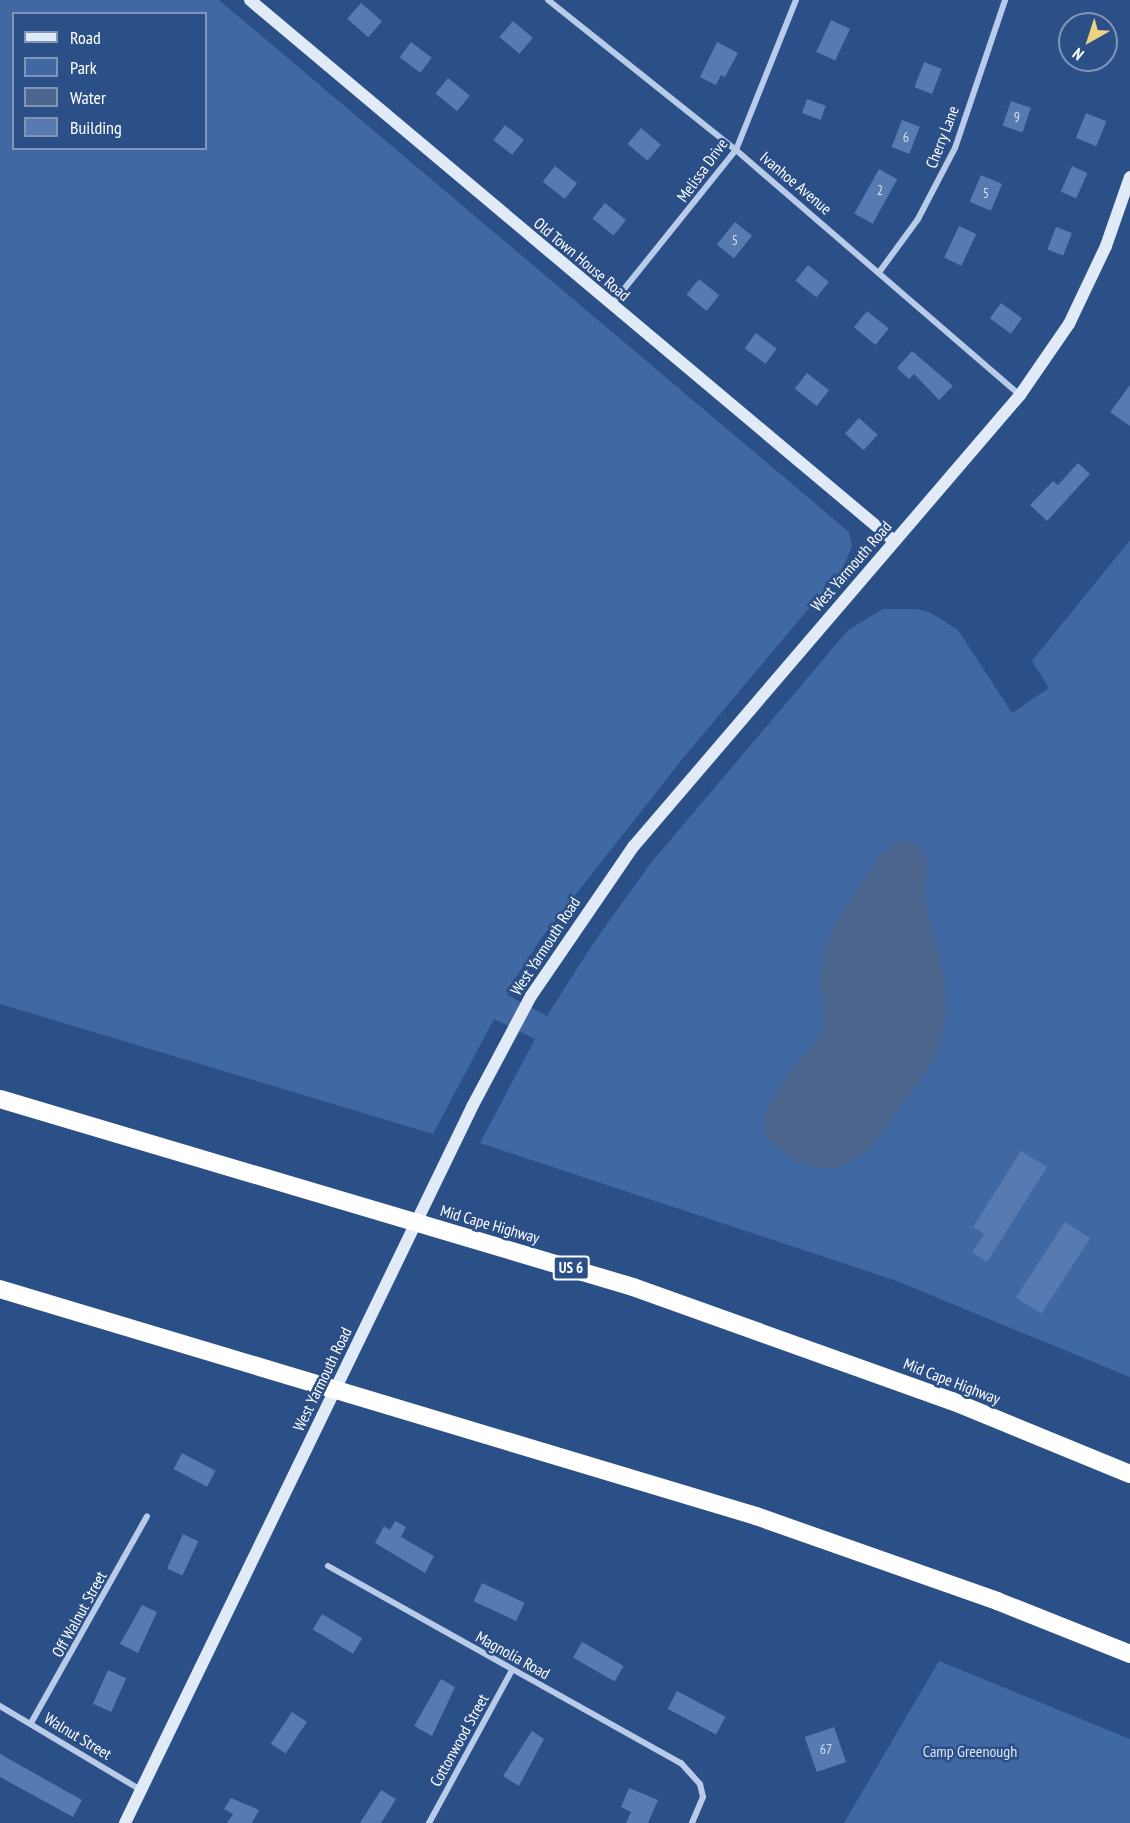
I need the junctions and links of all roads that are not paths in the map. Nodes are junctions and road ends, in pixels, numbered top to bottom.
1 (250, 0) edge
2 (548, 0) edge
3 (796, 0) edge
4 (1005, 0) edge
5 (736, 150) junction
6 (1130, 177) edge
7 (880, 272) junction
8 (612, 305) junction
9 (1020, 395) junction
10 (894, 541) junction
11 (0, 1099) edge
12 (0, 1289) edge
13 (1130, 1474) edge
14 (147, 1516) dead end
15 (328, 1566) dead end
16 (1130, 1654) edge
17 (512, 1670) junction
18 (0, 1706) edge
19 (31, 1723) junction
20 (141, 1790) junction
21 (126, 1823) edge
22 (429, 1823) edge
23 (692, 1823) edge

1 - 8 main road, Old Town House Road
2 - 5 street, Ivanhoe Avenue
3 - 5 street, Melissa Drive
4 - 7 street, Cherry Lane
5 - 7 street, Ivanhoe Avenue
5 - 8 street, Melissa Drive
6 - 9 main road, West Yarmouth Road
7 - 9 street, Ivanhoe Avenue
8 - 10 main road, Old Town House Road
9 - 10 main road, West Yarmouth Road
10 - 20 main road, West Yarmouth Road
11 - 13 highway, Mid Cape Highway / US 6
12 - 16 highway
14 - 19 street, Off Walnut Street
15 - 17 street, Magnolia Road
17 - 22 street, Cottonwood Street
17 - 23 street, Magnolia Road
18 - 19 street, Walnut Street
19 - 20 street, Walnut Street
20 - 21 main road, West Yarmouth Road

